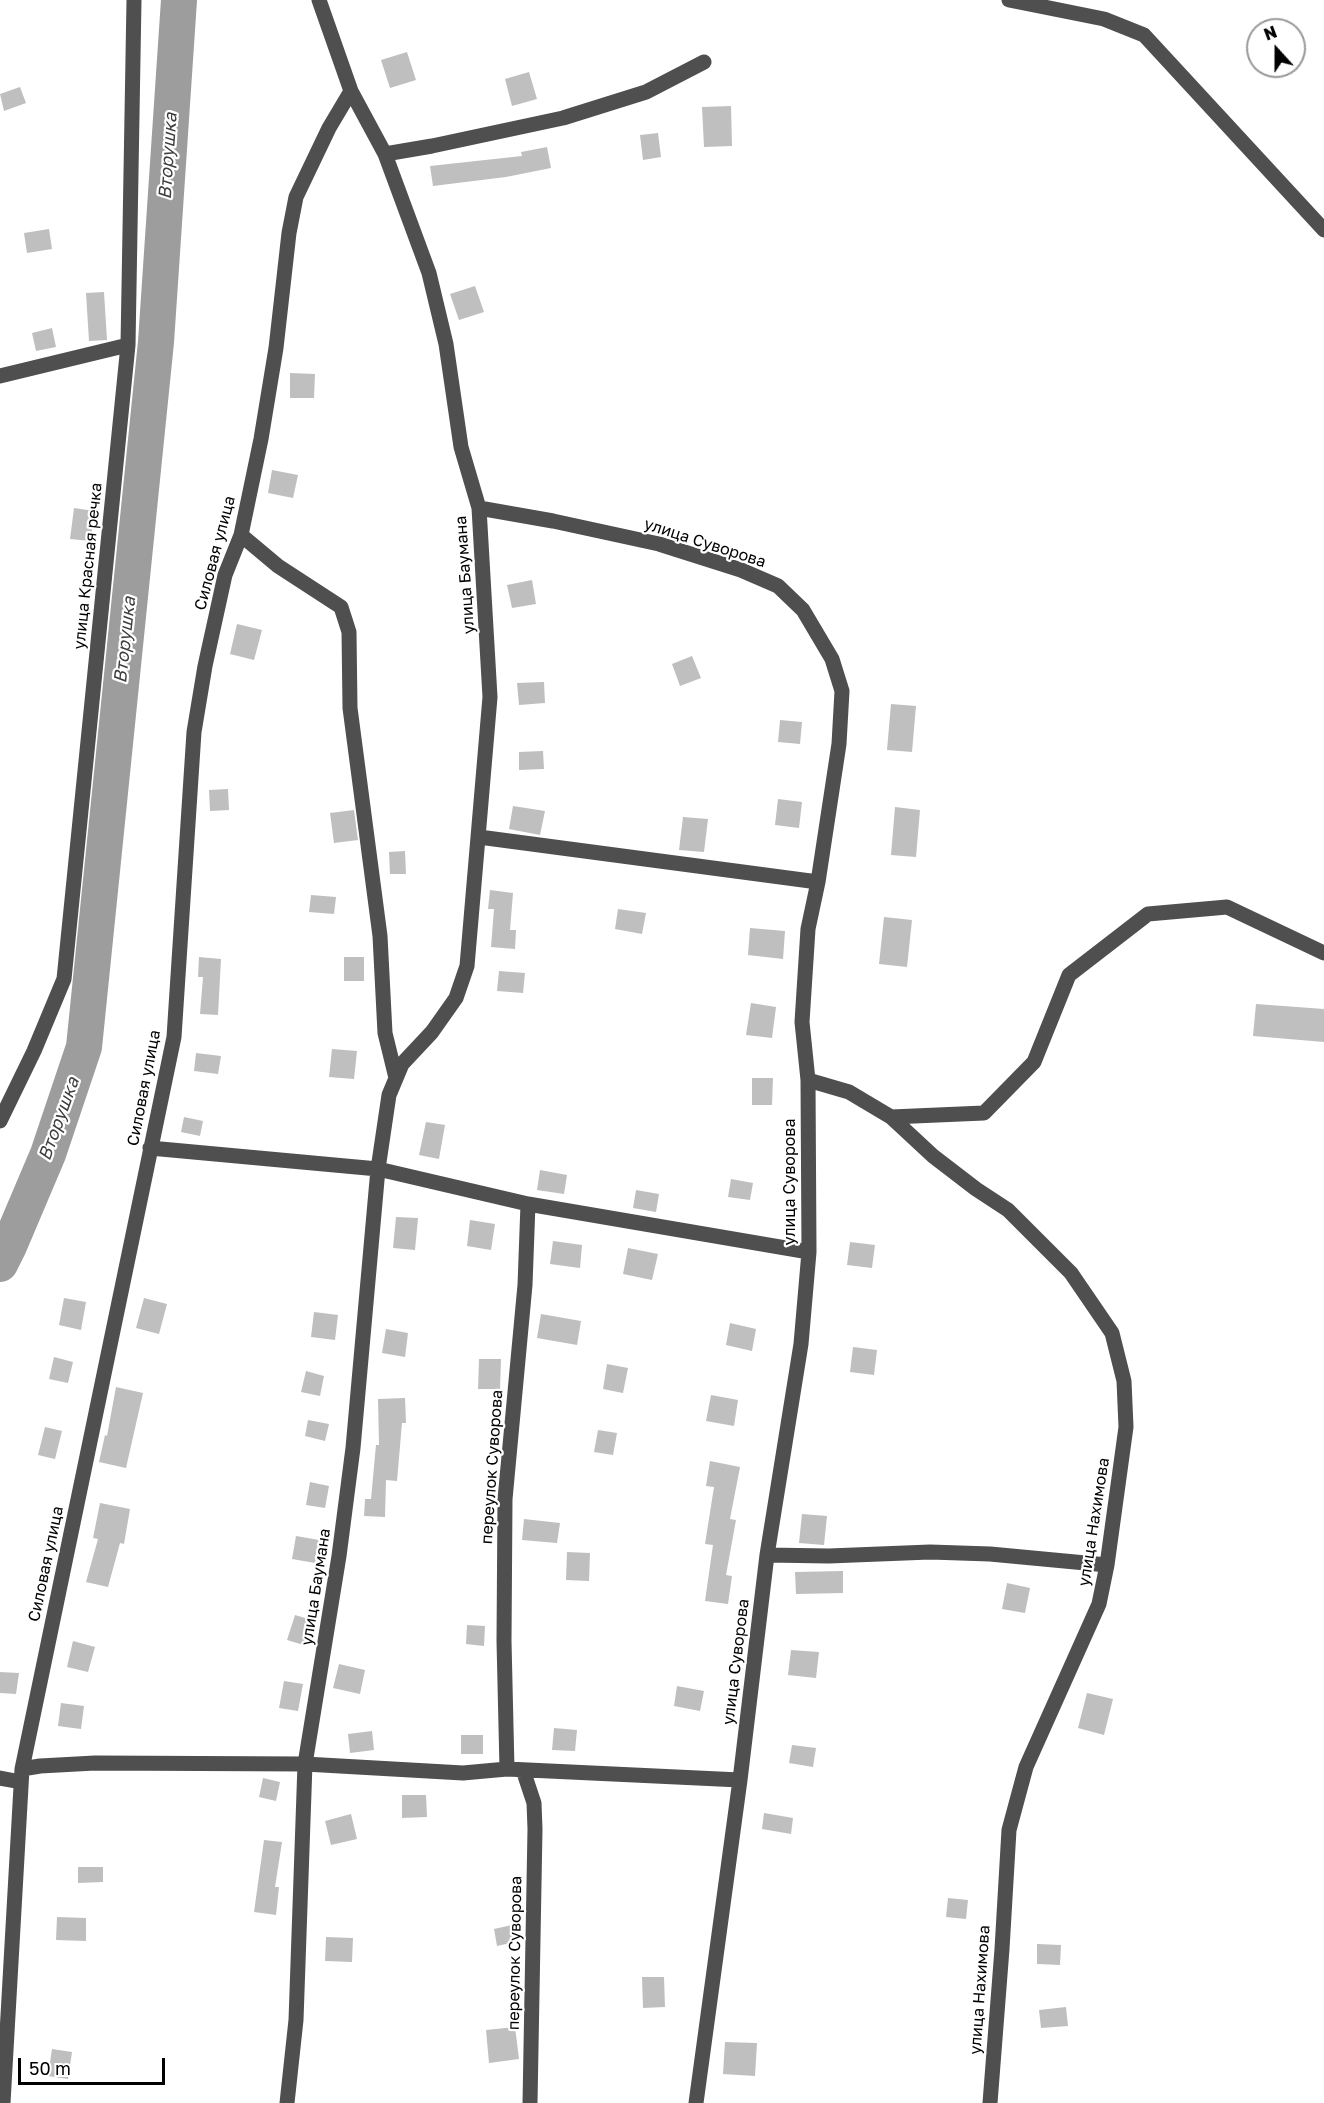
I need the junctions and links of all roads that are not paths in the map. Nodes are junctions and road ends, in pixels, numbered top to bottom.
1 (134, 0) edge
2 (319, 0) edge
3 (1009, 0) edge
4 (704, 62) dead end
5 (351, 91) junction
6 (385, 154) junction
7 (1324, 230) edge
8 (129, 345) junction
9 (0, 376) edge
10 (479, 508) junction
11 (242, 535) junction
12 (479, 837) junction
13 (818, 882) junction
14 (1324, 953) edge
15 (396, 1078) junction
16 (808, 1080) junction
17 (891, 1117) junction
18 (0, 1121) edge
19 (150, 1148) junction
20 (378, 1169) junction
21 (528, 1204) junction
22 (809, 1252) junction
23 (767, 1555) junction
24 (1107, 1565) junction
25 (305, 1764) junction
26 (507, 1769) junction
27 (523, 1770) junction
28 (21, 1775) junction
29 (0, 1778) edge
30 (740, 1780) junction
31 (3, 2103) edge
32 (287, 2103) edge
33 (530, 2103) edge
34 (696, 2103) edge
35 (990, 2103) edge

1 - 8 street, улица Красная речка
2 - 5 street, улица Баумана
3 - 7 street
4 - 6 street
5 - 6 street, улица Баумана
5 - 11 street, Силовая улица
6 - 10 street, улица Баумана
8 - 9 street
8 - 18 street, улица Красная речка
10 - 12 street, улица Баумана
10 - 13 street, улица Суворова
11 - 15 street
11 - 19 street, Силовая улица
12 - 13 street
12 - 15 street, улица Баумана
13 - 16 street, улица Суворова
14 - 17 street
15 - 20 street, улица Баумана
16 - 17 street, улица Нахимова
16 - 22 street, улица Суворова
17 - 24 street, улица Нахимова
19 - 20 street
19 - 28 street, Силовая улица
20 - 21 street
20 - 25 street, улица Баумана
21 - 22 street
21 - 26 street, переулок Суворова
22 - 23 street, улица Суворова
23 - 24 street
23 - 30 street, улица Суворова
24 - 35 street, улица Нахимова
25 - 26 street
25 - 28 street
25 - 32 street, улица Баумана
26 - 27 street
27 - 30 street
27 - 33 street, переулок Суворова
28 - 29 street
28 - 31 street, Силовая улица
30 - 34 street, улица Суворова

